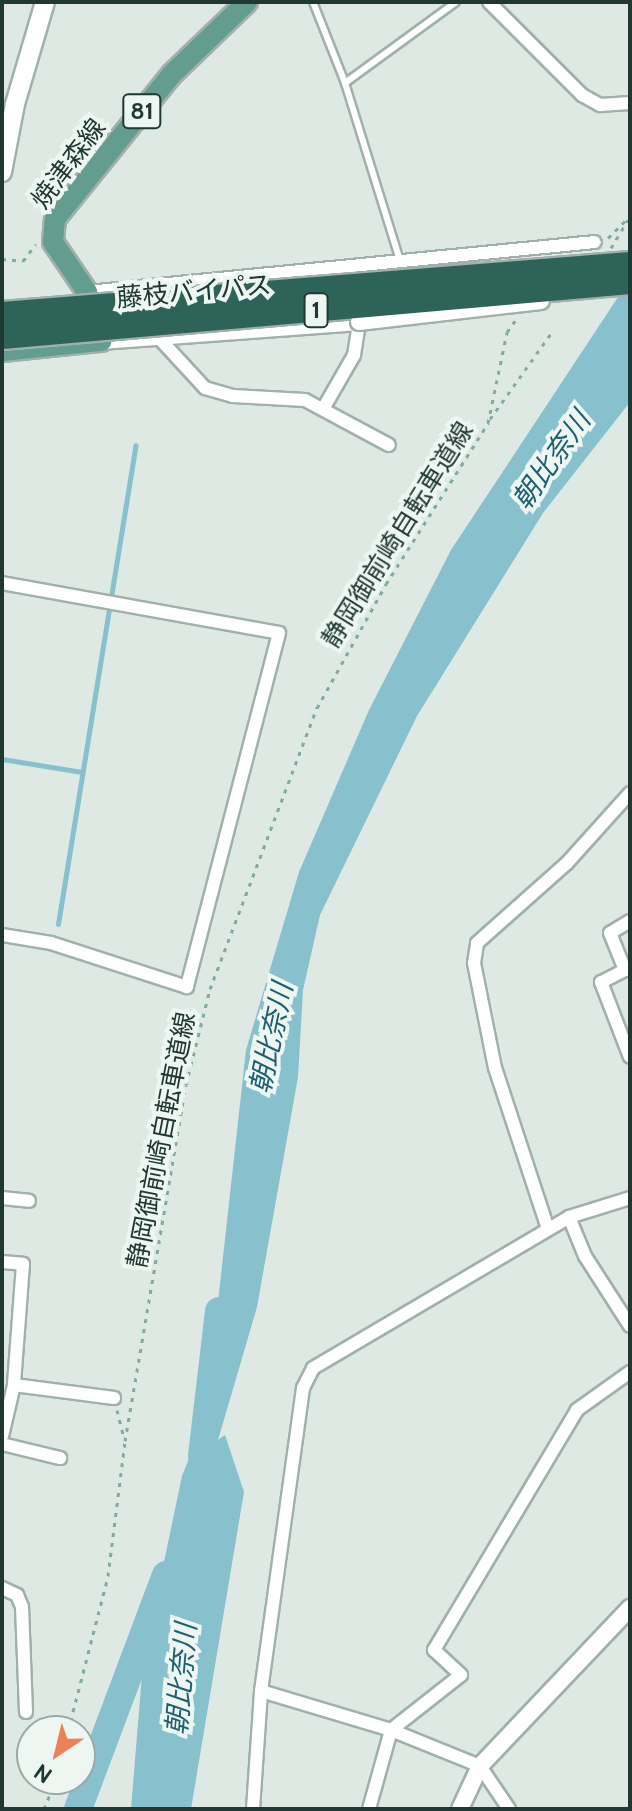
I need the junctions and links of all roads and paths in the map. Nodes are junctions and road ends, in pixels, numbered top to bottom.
1 (45, 2) edge
2 (247, 2) edge
3 (313, 2) edge
4 (456, 2) edge
5 (489, 2) edge
6 (345, 83) junction
7 (630, 103) edge
8 (6, 125) edge
9 (2, 172) edge
10 (595, 242) dead end
11 (2, 259) edge
12 (23, 261) dead end
13 (400, 261) junction
14 (630, 264) edge
15 (630, 282) edge
16 (630, 291) edge
17 (87, 292) junction
18 (2, 314) edge
19 (359, 322) junction
20 (552, 332) dead end
21 (2, 337) edge
22 (158, 337) junction
23 (101, 341) junction
24 (2, 351) edge
25 (323, 409) junction
26 (389, 445) dead end
27 (2, 583) edge
28 (627, 803) edge
29 (630, 921) edge
30 (2, 935) edge
31 (630, 1057) edge
32 (2, 1198) edge
33 (630, 1198) edge
34 (29, 1201) dead end
35 (569, 1217) junction
36 (548, 1229) junction
37 (2, 1262) edge
38 (630, 1326) edge
39 (8, 1340) edge
40 (630, 1372) edge
41 (14, 1385) junction
42 (114, 1398) joint
43 (2, 1436) edge
44 (125, 1441) junction
45 (2, 1444) edge
46 (60, 1458) dead end
47 (2, 1588) edge
48 (630, 1608) edge
49 (261, 1691) junction
50 (26, 1712) dead end
51 (72, 1715) edge
52 (391, 1730) junction
53 (480, 1766) junction
54 (253, 1809) edge
55 (369, 1809) edge
56 (460, 1809) edge
57 (509, 1809) edge

1 - 8 main road
2 - 17 main road, 焼津森線 / 81
3 - 6 lane
4 - 6 lane
5 - 7 street
6 - 13 lane
8 - 9 main road
10 - 13 street
11 - 12 path
13 - 17 street
14 - 18 highway, 藤枝バイパス / 1, bridge
15 - 21 highway, 藤枝バイパス / 1, bridge
16 - 19 street, bridge
17 - 23 main road, 焼津森線 / 81
19 - 22 street
19 - 25 street
20 - 44 path, 静岡御前崎自転車道線
22 - 23 street
22 - 25 street
23 - 24 main road
25 - 26 street
27 - 30 street
28 - 36 street
29 - 31 street
32 - 34 street
33 - 35 street
35 - 36 street
35 - 38 street
36 - 49 street
37 - 39 street
39 - 41 street
40 - 52 street
41 - 42 street
41 - 43 street
42 - 44 path
44 - 51 path, 静岡御前崎自転車道線
45 - 46 street
47 - 50 street
48 - 53 street
49 - 52 street
49 - 54 street
52 - 53 street
52 - 55 street
53 - 56 street
53 - 57 street

